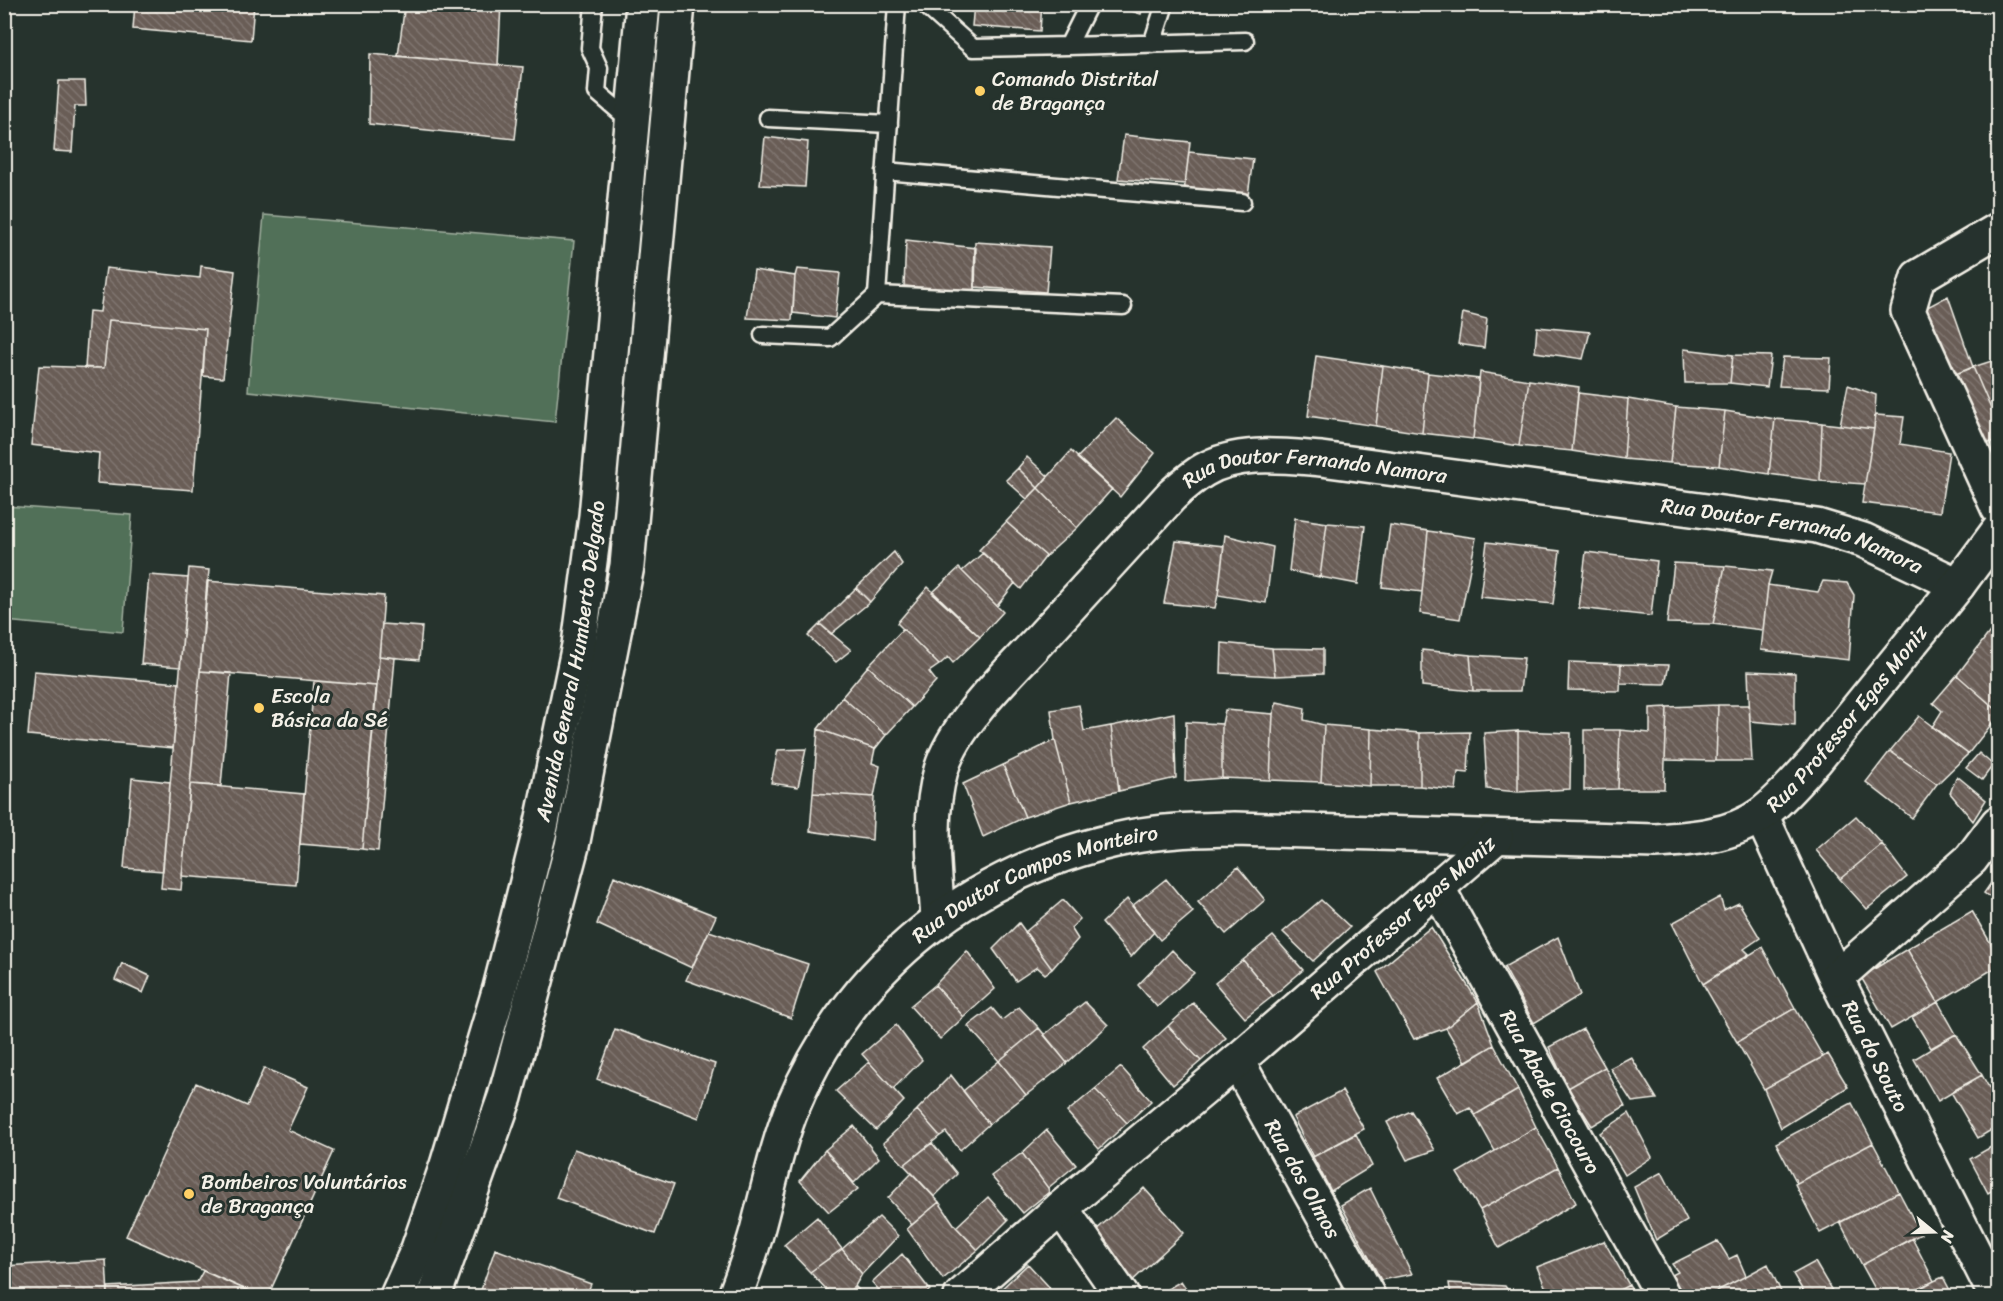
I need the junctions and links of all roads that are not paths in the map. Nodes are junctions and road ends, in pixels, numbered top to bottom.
1 (594, 4) edge
2 (643, 4) edge
3 (678, 4) edge
4 (897, 4) edge
5 (924, 4) edge
6 (1089, 4) edge
7 (1165, 4) edge
8 (1245, 41) dead end
9 (1152, 44) junction
10 (1068, 46) junction
11 (768, 118) dead end
12 (633, 123) junction
13 (888, 124) junction
14 (885, 171) junction
15 (1242, 202) dead end
16 (1998, 230) edge
17 (877, 295) junction
18 (1123, 306) dead end
19 (763, 335) dead end
20 (1998, 508) edge
21 (1998, 531) edge
22 (1958, 585) junction
23 (1761, 815) junction
24 (1998, 823) edge
25 (1496, 837) junction
26 (1437, 887) junction
27 (938, 919) junction
28 (1836, 978) junction
29 (1237, 1061) junction
30 (1061, 1208) junction
31 (757, 1230) junction
32 (397, 1296) edge
33 (434, 1296) edge
34 (735, 1296) edge
35 (757, 1296) edge
36 (961, 1296) edge
37 (1122, 1296) edge
38 (1368, 1296) edge
39 (1663, 1296) edge
40 (1996, 1296) edge

1 - 12 lane
2 - 12 street, Avenida General Humberto Delgado
3 - 33 street, Avenida General Humberto Delgado
4 - 13 lane
5 - 10 lane
6 - 10 lane
7 - 9 lane
8 - 9 lane
9 - 10 lane
11 - 13 lane
12 - 32 street, Avenida General Humberto Delgado
13 - 14 lane
14 - 15 lane
14 - 17 lane
16 - 20 street
17 - 18 lane
17 - 19 lane
21 - 22 street, Rua Professor Egas Moniz
22 - 23 street, Rua Professor Egas Moniz
22 - 27 street, Rua Doutor Fernando Namora
23 - 25 street, Rua Professor Egas Moniz
23 - 28 street, Rua do Souto
24 - 28 street
25 - 26 street, Rua Professor Egas Moniz
25 - 27 street, Rua Doutor Campos Monteiro
26 - 29 street, Rua Professor Egas Moniz
26 - 39 street, Rua Abade Ciocouro
27 - 31 street, Rua Doutor Campos Monteiro
28 - 40 street, Rua do Souto
29 - 30 street, Rua Professor Egas Moniz
29 - 38 street, Rua dos Olmos
30 - 36 street, Rua Professor Egas Moniz
30 - 37 street
31 - 34 street
31 - 35 street

